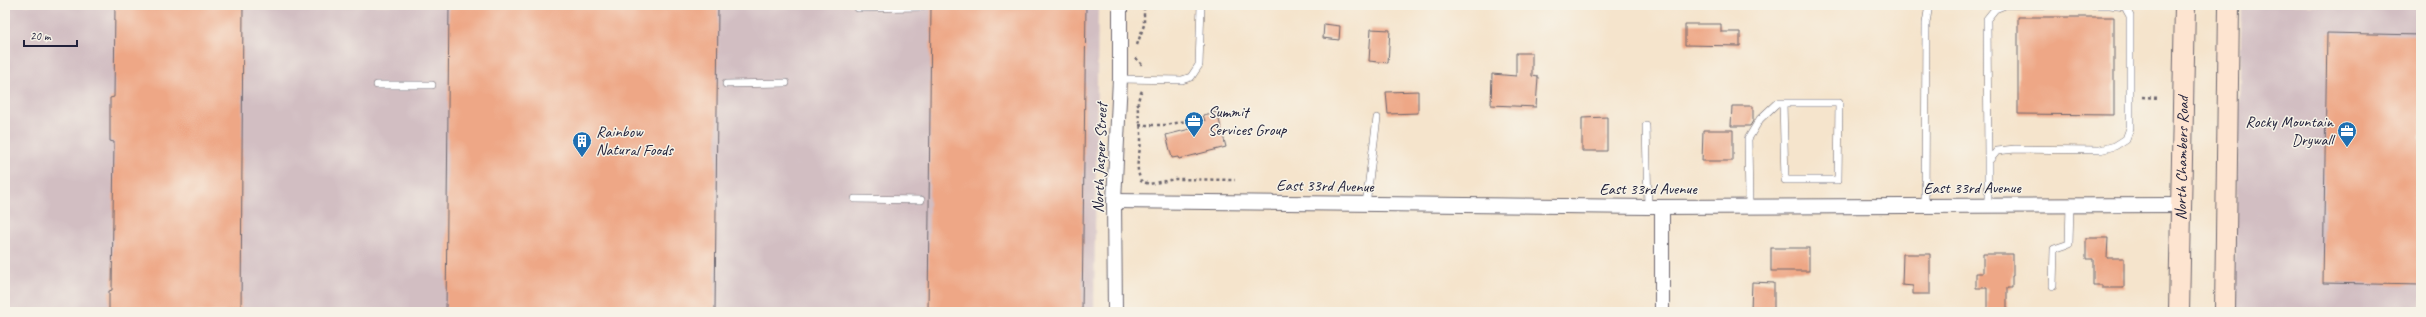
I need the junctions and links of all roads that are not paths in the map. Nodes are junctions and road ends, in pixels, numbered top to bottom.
1 (1120, 5) edge
2 (1200, 5) edge
3 (1929, 5) edge
4 (2185, 5) edge
5 (2229, 5) edge
6 (920, 7) dead end
7 (1993, 7) edge
8 (858, 8) dead end
9 (1120, 79) junction
10 (786, 83) dead end
11 (726, 84) dead end
12 (377, 85) dead end
13 (432, 85) dead end
14 (1784, 103) junction
15 (1376, 118) dead end
16 (1646, 126) dead end
17 (1988, 162) junction
18 (855, 199) dead end
19 (921, 200) dead end
20 (1114, 201) junction
21 (1366, 204) junction
22 (2070, 204) junction
23 (1925, 205) junction
24 (1988, 205) junction
25 (2183, 205) junction
26 (1749, 206) junction
27 (1648, 207) junction
28 (1662, 207) junction
29 (2053, 286) dead end
30 (1115, 312) edge
31 (1662, 312) edge
32 (2179, 312) edge
33 (2224, 312) edge

1 - 9 street, North Jasper Street
2 - 9 lane
3 - 23 lane
4 - 25 main road, North Chambers Road
5 - 33 main road
6 - 8 lane
7 - 17 lane
7 - 17 lane
9 - 20 street, North Jasper Street
10 - 11 lane
12 - 13 lane
14 - 14 lane
14 - 26 lane
15 - 21 lane
16 - 27 lane
17 - 24 lane
18 - 19 lane
20 - 21 street, East 33rd Avenue
20 - 30 street, North Jasper Street
21 - 27 street, East 33rd Avenue
22 - 24 street, East 33rd Avenue
22 - 25 street, East 33rd Avenue
22 - 29 lane
23 - 24 street, East 33rd Avenue
23 - 26 street, East 33rd Avenue
25 - 32 main road, North Chambers Road
26 - 28 street, East 33rd Avenue
27 - 28 street, East 33rd Avenue
28 - 31 street

